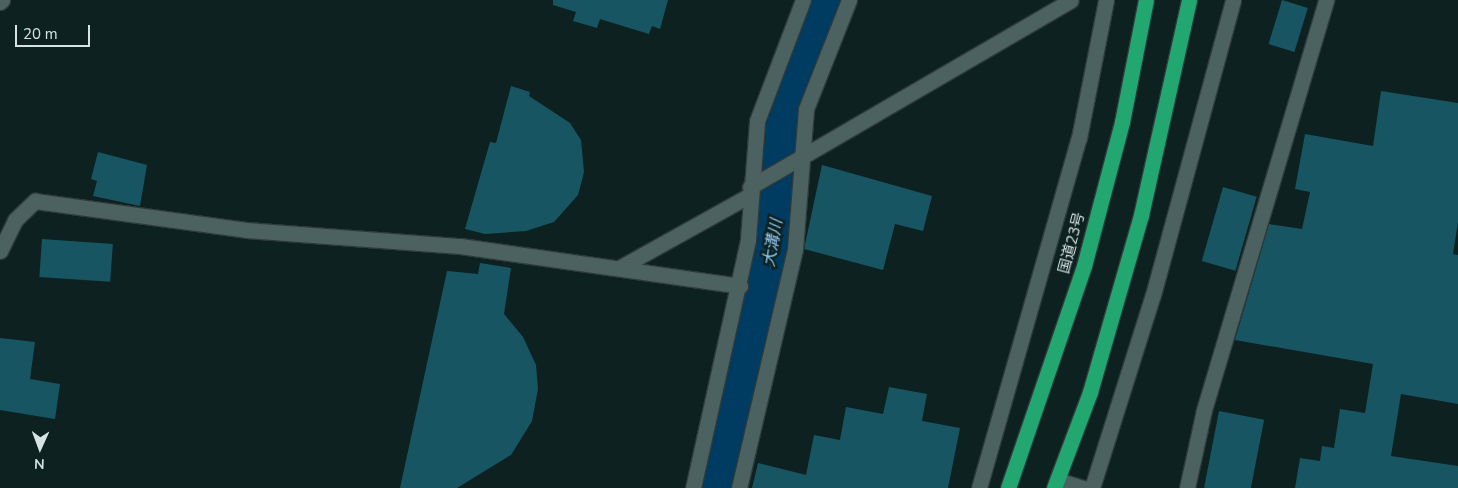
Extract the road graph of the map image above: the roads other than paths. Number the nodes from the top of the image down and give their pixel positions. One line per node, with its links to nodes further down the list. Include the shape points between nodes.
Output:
1 (803, 0): 10 (street, via 758,121)
2 (849, 0): 9 (street, via 806,109)
3 (1071, 0): 9 (street)
4 (1106, 0): 17 (street, via 1079,138 1023,348)
5 (1146, 0): 18 (highway, 国道23号, via 1122,122 1084,266)
6 (1189, 0): 14 (highway, via 1141,215 1090,392)
7 (1233, 0): 20 (street, via 1153,295)
8 (1326, 0): 21 (street, via 1204,410)
9 (801, 159): 10 (street); 16 (street, via 795,249)
10 (752, 189): 12 (street); 13 (street)
11 (0, 251): 12 (street, via 15,220 35,202 246,230 460,246)
12 (619, 268): 13 (street)
13 (740, 286): 15 (street)
14 (1055, 484): 19 (street)
15 (693, 488)
16 (739, 488)
17 (979, 488)
18 (1008, 488)
19 (1083, 488)
20 (1092, 488)
21 (1187, 488)

